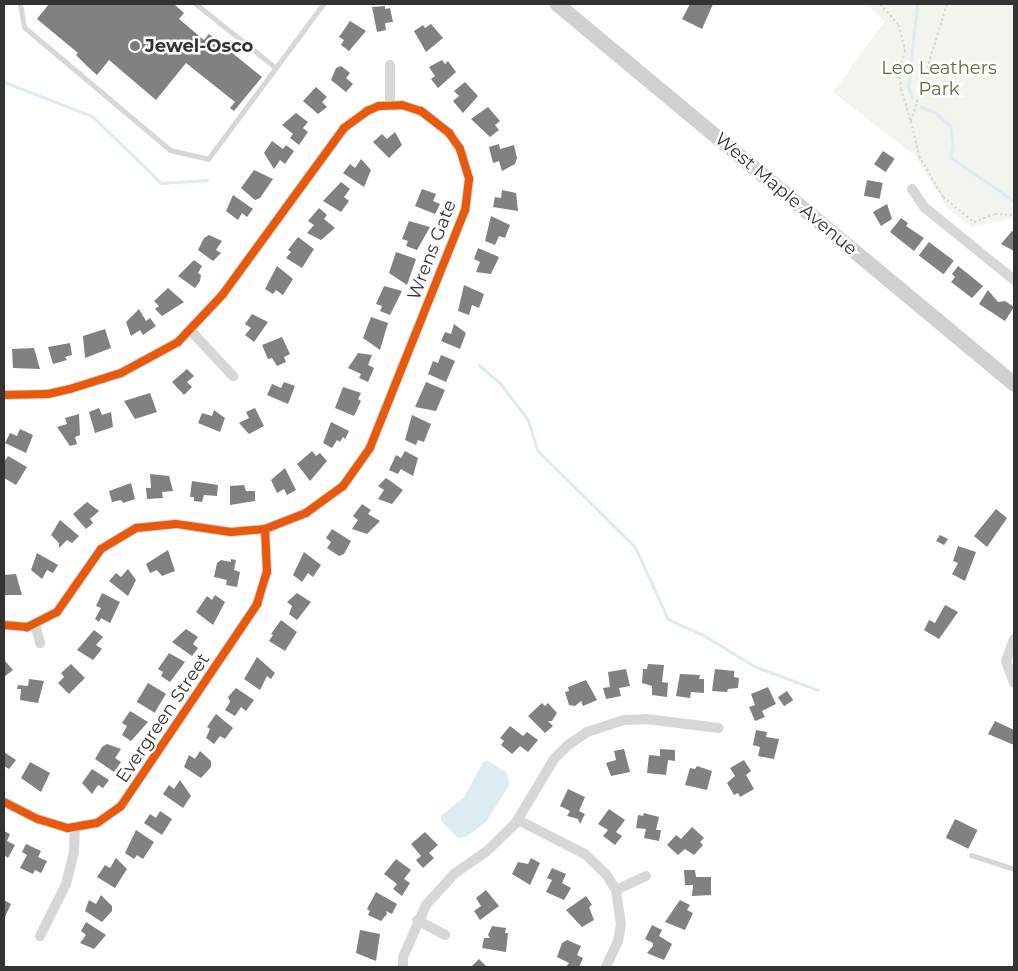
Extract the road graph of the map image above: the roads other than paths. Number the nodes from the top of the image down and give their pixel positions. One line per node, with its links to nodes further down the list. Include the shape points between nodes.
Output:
1 (20, 4): 6 (lane, via 24,27 170,150 208,160)
2 (196, 4): 6 (lane)
3 (323, 4): 6 (lane)
4 (566, 6): 12 (main road, West Maple Avenue)
5 (390, 65): 7 (street)
6 (276, 68)
7 (390, 105): 10 (street, Wrens Gate, via 367,111 344,128 223,294); 14 (street, Wrens Gate, via 421,111 449,133 466,162 469,179 465,210 363,460 343,486 324,502)
8 (912, 189): 9 (street, via 924,207)
9 (1014, 280)
10 (191, 331): 11 (street); 13 (street, Wrens Gate, via 167,350 121,373 48,394)
11 (233, 376)
12 (1014, 384)
13 (4, 395)
14 (265, 529): 15 (street, Wrens Gate, via 231,532 176,524 136,528 101,549 66,602); 23 (street, Evergreen Street, via 267,572 257,604 121,806 97,823)
15 (35, 624): 16 (street, Wrens Gate); 18 (street)
16 (4, 625)
17 (1014, 639): 19 (street, via 1006,661)
18 (40, 643)
19 (1014, 683)
20 (718, 728): 22 (street, via 646,719 623,720 587,732 554,759)
21 (4, 802): 23 (street, Evergreen Street, via 56,825)
22 (518, 820): 27 (street, via 585,854 596,862); 28 (street, via 486,852 438,888)
23 (75, 828): 30 (street, via 74,852 66,884)
24 (971, 855): 25 (lane)
25 (1014, 869)
26 (646, 876): 27 (street)
27 (616, 890): 32 (street, via 621,924 618,941)
28 (417, 920): 29 (street); 31 (street)
29 (445, 935)
30 (40, 936)
31 (403, 967)
32 (606, 967)

